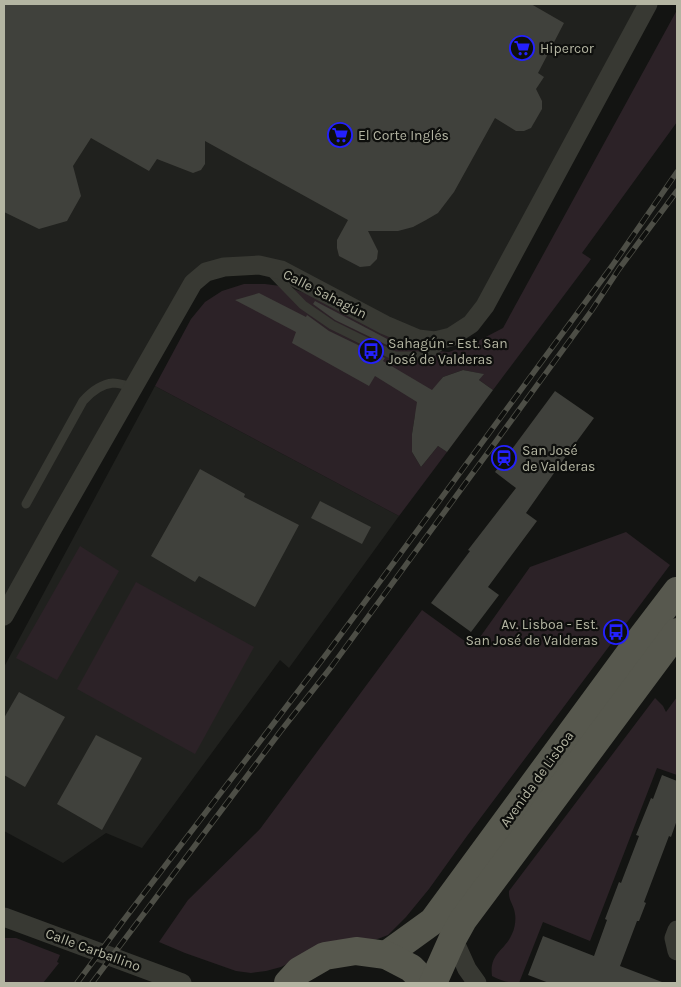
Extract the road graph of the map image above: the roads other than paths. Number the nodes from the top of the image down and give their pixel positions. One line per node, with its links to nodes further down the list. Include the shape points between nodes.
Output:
1 (648, 4): 2 (street, Calle Sahagún, via 485,306 470,324 452,337 418,339 281,270 259,265 224,266 206,272 193,283)
2 (133, 387): 3 (lane, via 114,383 103,386 82,401); 5 (street, Calle Sahagún)
3 (26, 504)
4 (677, 591): 11 (main road, Avenida de Lisboa, via 433,921)
5 (4, 616)
6 (677, 632): 9 (main road, Avenida de Lisboa)
7 (4, 917): 12 (street, Calle Carballino)
8 (677, 930): 10 (street, via 674,938)
9 (453, 938): 15 (main road, Avenida de Lisboa); 16 (street)
10 (677, 951)
11 (386, 955): 13 (main road, via 356,951 326,956 299,972); 14 (main road, via 411,968)
12 (182, 983)
13 (288, 983)
14 (426, 983)
15 (433, 983)
16 (477, 983)

